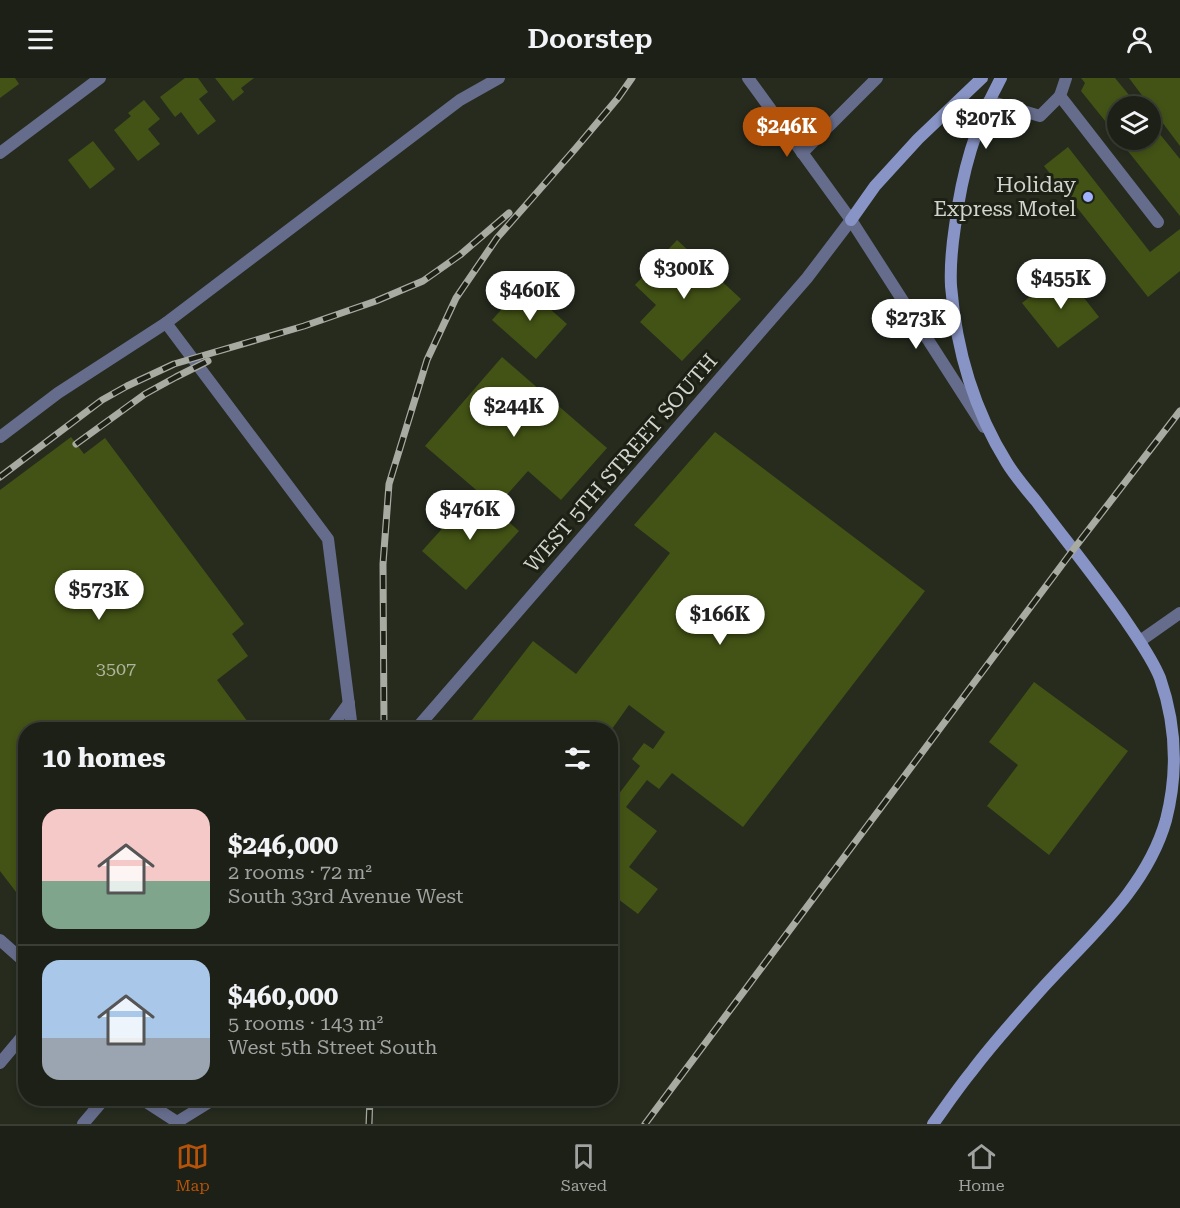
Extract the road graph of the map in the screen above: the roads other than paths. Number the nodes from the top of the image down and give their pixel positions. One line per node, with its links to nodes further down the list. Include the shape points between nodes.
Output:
1 (100, 78): 10 (street)
2 (499, 78): 14 (street, via 460,100)
3 (748, 78): 11 (street)
4 (878, 78): 11 (street)
5 (982, 78): 12 (main road, via 875,186)
6 (1001, 78): 9 (main road)
7 (1066, 78): 8 (street)
8 (1060, 96): 9 (street, via 1040,116); 13 (street)
9 (989, 101): 16 (main road, via 972,143 959,193 951,284 966,369 985,422)
10 (0, 153)
11 (802, 153): 12 (street)
12 (851, 220): 16 (street); 22 (street, WEST 5TH STREET SOUTH, via 807,278)
13 (1158, 222)
14 (166, 323): 15 (street, via 58,393); 19 (street, via 328,539)
15 (0, 437)
16 (1007, 463): 18 (main road)
17 (1180, 613): 18 (street)
18 (1140, 641): 31 (main road, via 1159,675 1174,742 1173,785 1165,822 1151,858 1129,894 973,1069)
19 (349, 703): 20 (street); 21 (street)
20 (335, 722)
21 (351, 722)
22 (422, 722)
23 (0, 940): 24 (street)
24 (18, 956)
25 (18, 1042): 26 (street)
26 (0, 1063)
27 (98, 1106): 30 (street)
28 (152, 1106): 29 (street, via 177,1122)
29 (203, 1106)
30 (82, 1124)
31 (933, 1124)

